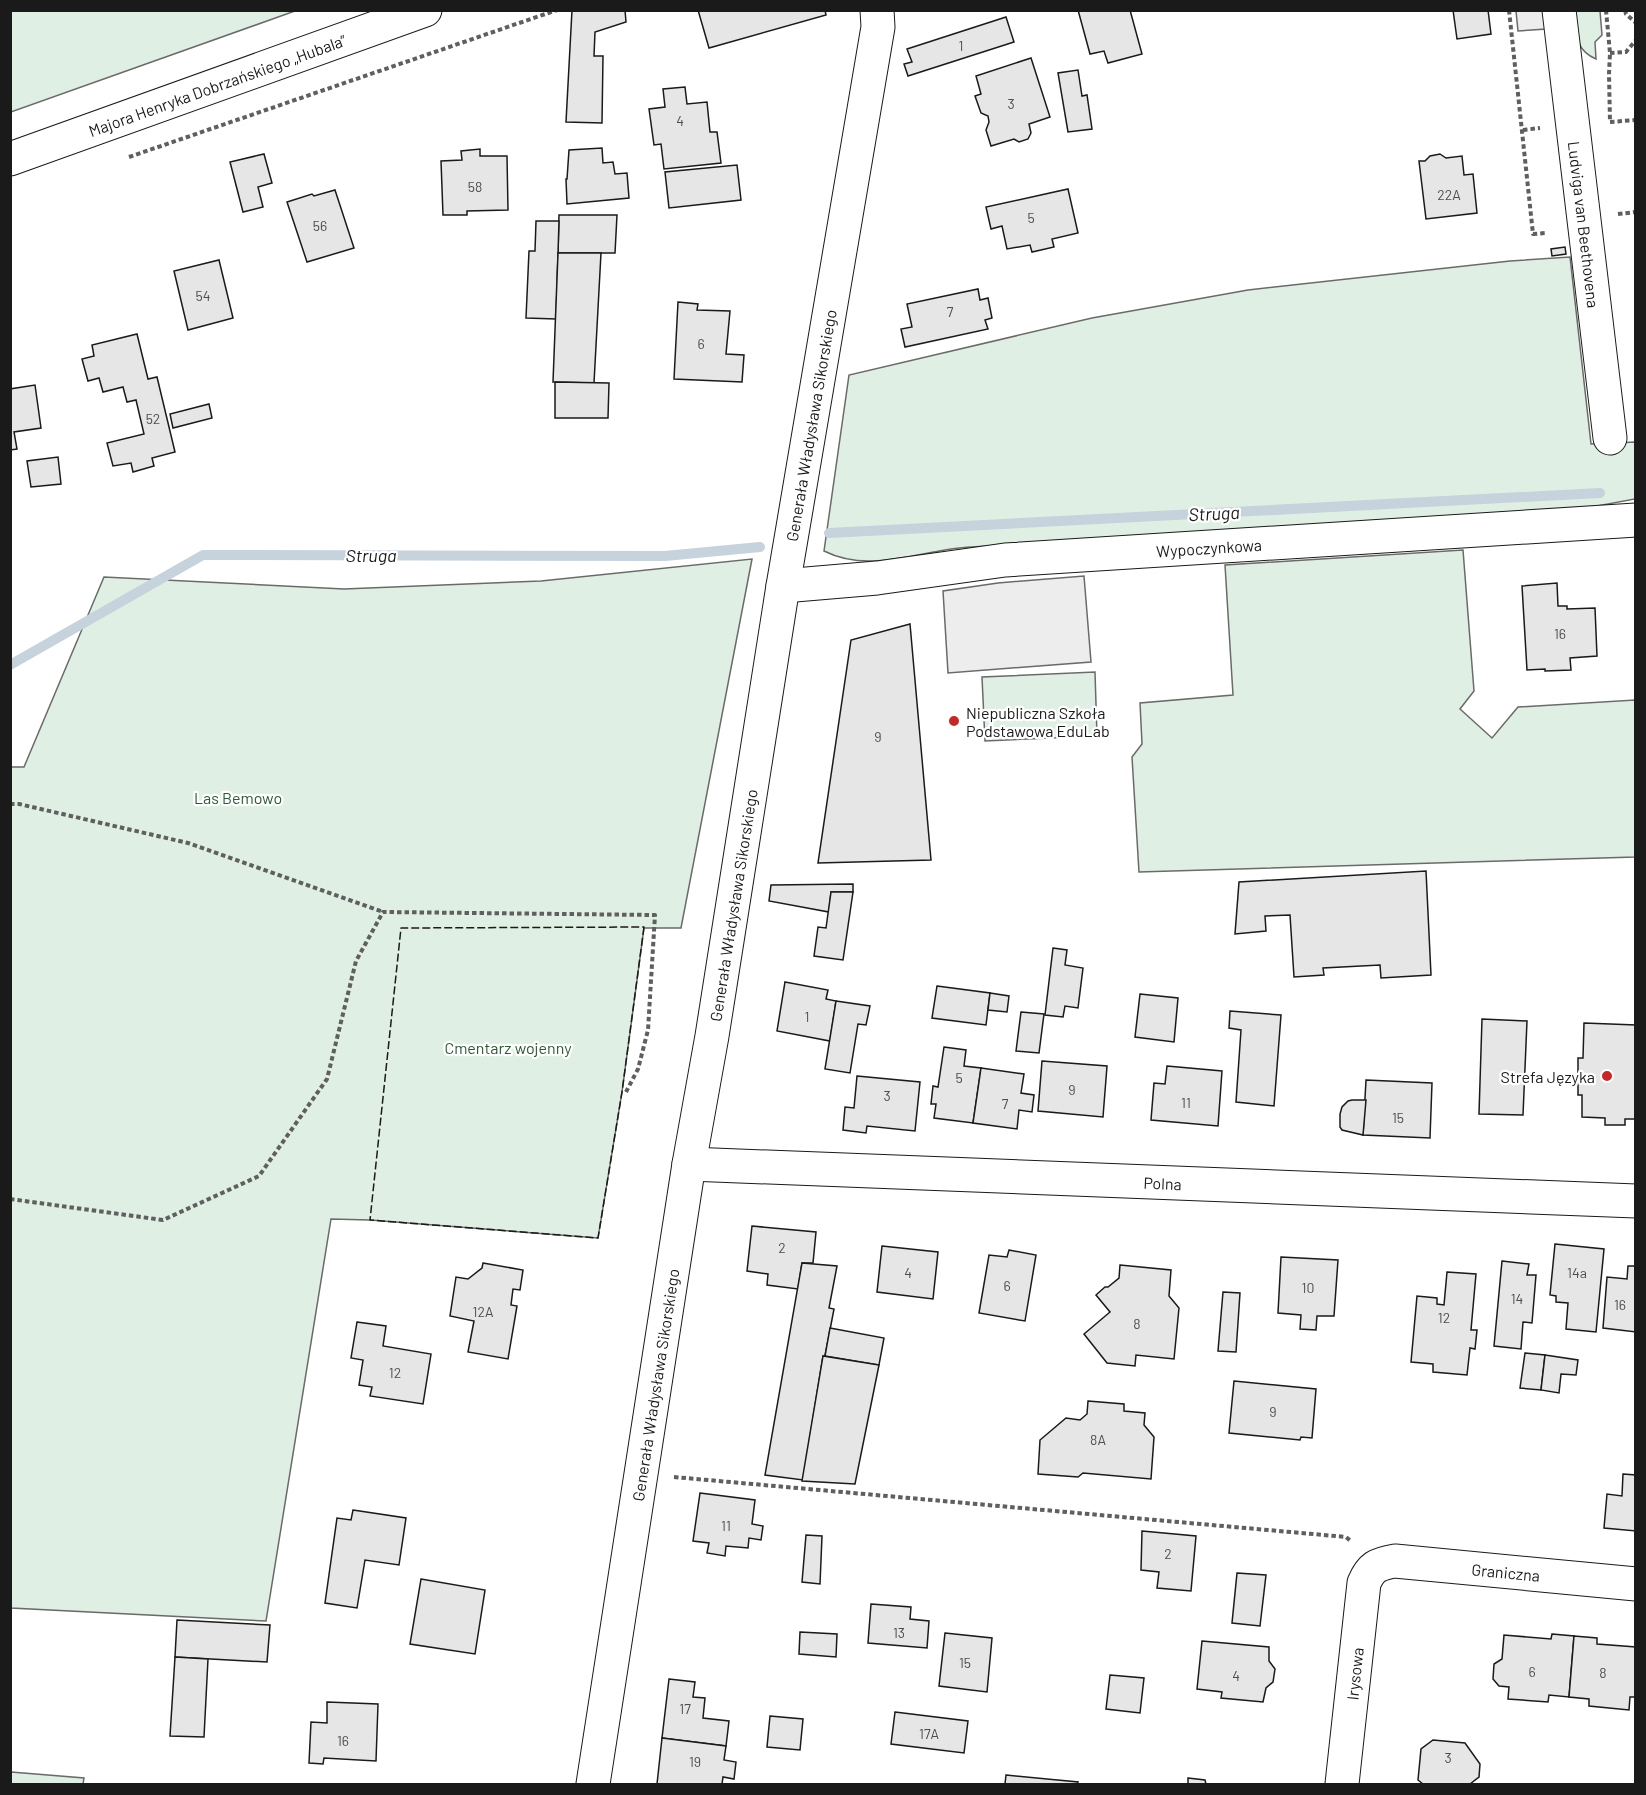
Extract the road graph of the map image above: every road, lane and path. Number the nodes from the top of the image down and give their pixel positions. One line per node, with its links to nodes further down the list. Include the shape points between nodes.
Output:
1 (425, 10): 12 (street, Majora Henryka Dobrzańskiego „Hubala”)
2 (557, 10): 13 (path)
3 (1509, 10): 16 (path, via 1533,234)
4 (1559, 10): 17 (street, Ludviga van Beethovena)
5 (1606, 10): 10 (path)
6 (1625, 10): 8 (path)
7 (881, 16): 19 (street, Generała Władysława Sikorskiego)
8 (1635, 23)
9 (1635, 40): 10 (path, via 1626,52)
10 (1610, 53): 11 (path, via 1610,122)
11 (1635, 120)
12 (10, 159)
13 (121, 159)
14 (1635, 212): 15 (path)
15 (1614, 214)
16 (1546, 233)
17 (1610, 438)
18 (1635, 520): 19 (street, Wypoczynkowa, via 1005,560)
19 (783, 586): 23 (street, Generała Władysława Sikorskiego)
20 (10, 804): 21 (path, via 188,843)
21 (383, 912): 22 (path, via 655,915 648,1030 638,1069); 24 (path, via 356,961 327,1079 259,1176 163,1220)
22 (626, 1092)
23 (689, 1164): 25 (street, Polna); 26 (street, Generała Władysława Sikorskiego)
24 (10, 1199)
25 (1635, 1201)
26 (640, 1474): 27 (path, via 1346,1537); 29 (street, Generała Władysława Sikorskiego)
27 (1376, 1566): 28 (street, Graniczna, via 1395,1561); 30 (street, Irysowa, via 1364,1583)
28 (1635, 1584)
29 (593, 1785)
30 (1342, 1785)

